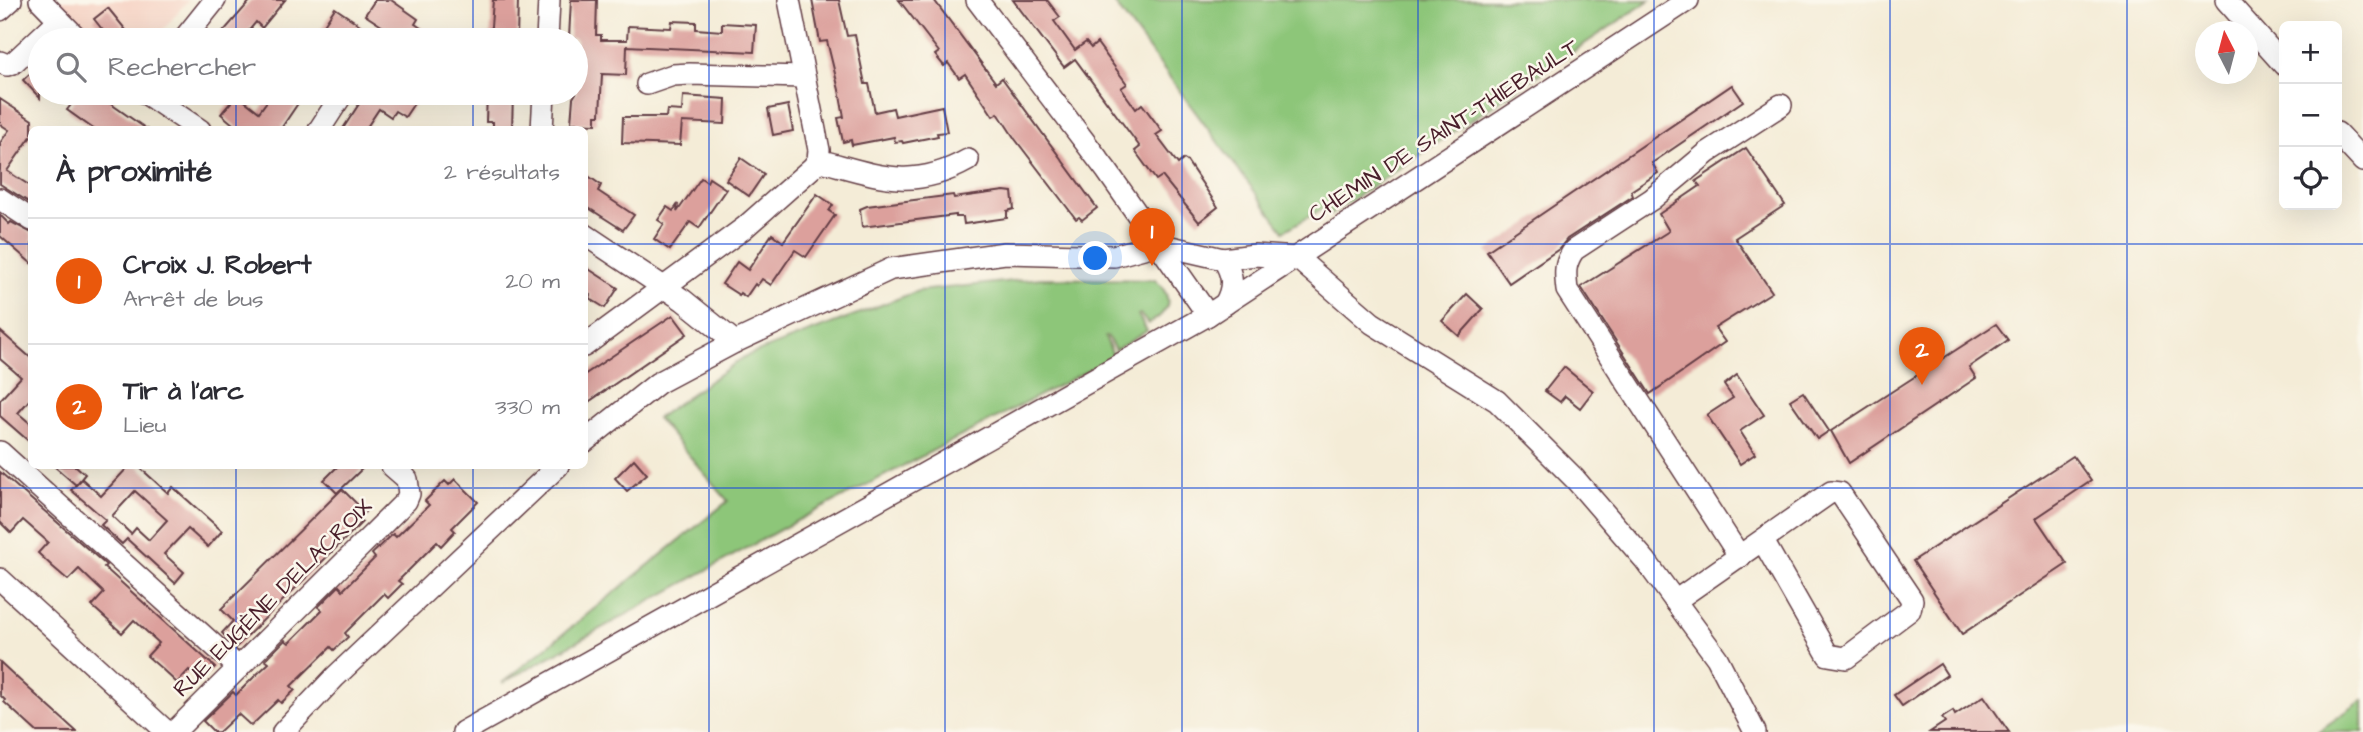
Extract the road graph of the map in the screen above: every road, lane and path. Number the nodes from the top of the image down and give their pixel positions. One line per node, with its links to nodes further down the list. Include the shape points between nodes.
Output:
1 (11, 0): 9 (street)
2 (40, 0): 10 (street)
3 (215, 0): 13 (street)
4 (549, 0): 14 (street)
5 (789, 0): 18 (street)
6 (978, 0): 34 (street)
7 (1688, 0): 35 (street, CHEMIN DE SAINT-THIEBAULT)
8 (2226, 0): 16 (street)
9 (0, 10)
10 (59, 20): 11 (street); 12 (street)
11 (50, 28)
12 (67, 28)
13 (193, 28)
14 (548, 28)
15 (28, 48): 17 (street, via 12,63)
16 (2279, 59)
17 (0, 62)
18 (804, 77): 19 (street, via 691,74); 28 (street)
19 (648, 84)
20 (163, 105): 24 (street)
21 (335, 105): 25 (street)
22 (543, 105): 26 (street)
23 (1781, 105): 46 (street, via 1707,153 1653,199 1574,250 1564,270 1567,290)
24 (194, 126)
25 (321, 126)
26 (542, 126)
27 (2342, 138): 30 (street)
28 (818, 160): 29 (street, via 899,180 937,174); 37 (street, via 744,228)
29 (968, 160)
30 (2363, 161)
31 (0, 199): 32 (street)
32 (28, 217)
33 (588, 237): 37 (street)
34 (1158, 244): 36 (street); 38 (street); 39 (street, via 1114,256 1005,253 891,269)
35 (1297, 258): 36 (street, via 1255,255); 38 (street, CHEMIN DE SAINT-THIEBAULT); 48 (street, via 1372,323 1497,401 1575,479)
36 (1223, 259): 38 (street, via 1233,290)
37 (664, 288): 39 (street); 40 (street)
38 (1216, 310): 53 (street, CHEMIN DE SAINT-THIEBAULT)
39 (735, 342): 41 (street, via 658,383)
40 (588, 343)
41 (588, 439)
42 (0, 452): 49 (street)
43 (395, 469): 49 (street, RUE EUGÈNE DELACROIX, via 407,479 407,501)
44 (555, 469): 52 (street)
45 (1763, 541): 45 (street, via 1828,656 1846,658 1910,610 1912,600 1840,492 1831,492); 46 (street)
46 (1741, 557): 48 (street)
47 (0, 579): 50 (street)
48 (1675, 601): 54 (street, via 1717,658)
49 (239, 668): 51 (street, RUE EUGÈNE DELACROIX)
50 (167, 732)
51 (174, 732)
52 (282, 732)
53 (463, 732)
54 (1755, 732)

